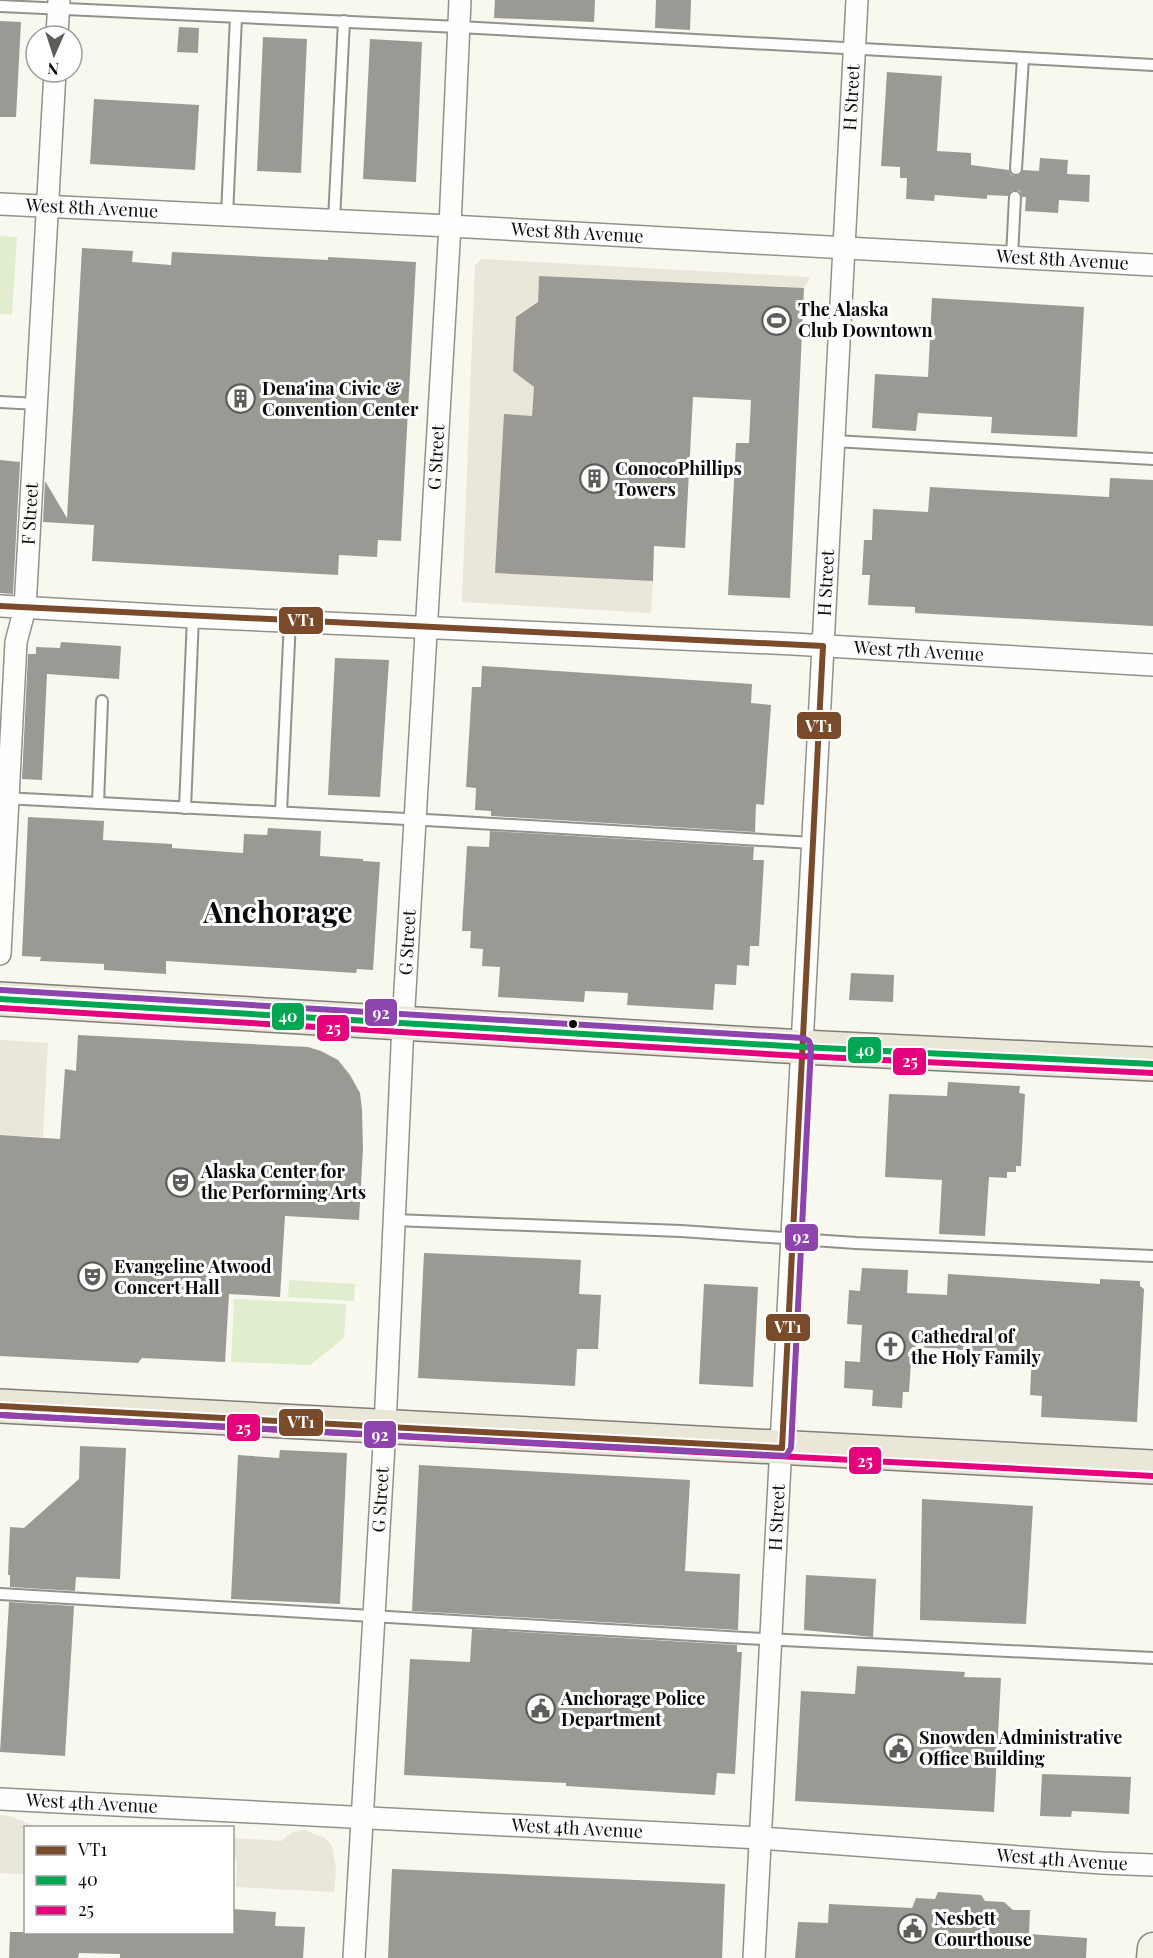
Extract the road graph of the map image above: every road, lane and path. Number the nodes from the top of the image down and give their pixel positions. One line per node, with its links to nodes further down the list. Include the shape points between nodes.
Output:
1 (460, 0): 9 (street, G Street)
2 (857, 0): 10 (street, H Street)
3 (59, 4): 4 (lane); 5 (lane); 8 (street)
4 (0, 6)
5 (127, 6): 6 (lane)
6 (236, 16): 7 (lane); 18 (lane)
7 (344, 21): 9 (lane); 19 (lane)
8 (58, 24)
9 (459, 27): 10 (lane); 20 (street, G Street)
10 (855, 49): 11 (lane); 21 (street, H Street)
11 (1023, 58): 12 (lane); 14 (lane)
12 (1153, 65)
13 (54, 84): 17 (street, F Street)
14 (1017, 169)
15 (1015, 197): 22 (lane)
16 (0, 204): 17 (street, West 8th Avenue)
17 (48, 207): 18 (street, West 8th Avenue); 25 (street, F Street)
18 (227, 215): 19 (street, West 8th Avenue)
19 (334, 220): 20 (street, West 8th Avenue)
20 (450, 226): 21 (street, West 8th Avenue); 32 (street, G Street)
21 (845, 247): 22 (street, West 8th Avenue); 26 (street, H Street)
22 (1012, 256): 23 (street, West 8th Avenue)
23 (1153, 265)
24 (0, 402): 25 (lane)
25 (38, 404): 29 (street, F Street)
26 (834, 441): 27 (lane); 33 (street, H Street)
27 (1153, 459)
28 (0, 606): 29 (street, West 7th Avenue)
29 (25, 608): 30 (street, West 7th Avenue); 36 (street, F Street, via 16,642)
30 (193, 617): 31 (street, West 7th Avenue); 38 (lane)
31 (290, 620): 32 (street, West 7th Avenue); 39 (lane)
32 (426, 627): 33 (street, West 7th Avenue); 40 (street, G Street)
33 (823, 646): 34 (street, West 7th Avenue); 41 (street, H Street)
34 (1153, 665)
35 (102, 701): 37 (lane)
36 (4, 798): 37 (lane); 42 (street, F Street)
37 (98, 803): 38 (lane)
38 (185, 807): 39 (lane)
39 (281, 812): 40 (lane)
40 (415, 819): 41 (lane); 44 (street, G Street)
41 (812, 843): 45 (street, H Street)
42 (0, 954)
43 (0, 999): 44 (main road)
44 (403, 1024): 45 (main road); 47 (street, G Street)
45 (802, 1047): 46 (main road); 48 (street, H Street)
46 (1153, 1064)
47 (394, 1220): 48 (lane); 51 (street, G Street)
48 (793, 1239): 49 (lane); 52 (street, H Street)
49 (1153, 1256)
50 (0, 1406): 51 (main road)
51 (385, 1427): 52 (main road); 55 (street, G Street)
52 (782, 1448): 53 (main road); 56 (street, H Street)
53 (1153, 1467)
54 (0, 1594): 55 (lane)
55 (374, 1616): 56 (lane); 59 (street, G Street)
56 (771, 1639): 57 (lane); 60 (street, H Street)
57 (1153, 1658)
58 (0, 1799): 59 (street, West 4th Avenue)
59 (362, 1818): 60 (street, West 4th Avenue); 63 (street, G Street)
60 (760, 1838): 61 (street, West 4th Avenue); 64 (street, H Street)
61 (1153, 1864)
62 (1153, 1948): 65 (street)
63 (354, 1958)
64 (753, 1958)
65 (1152, 1958)

